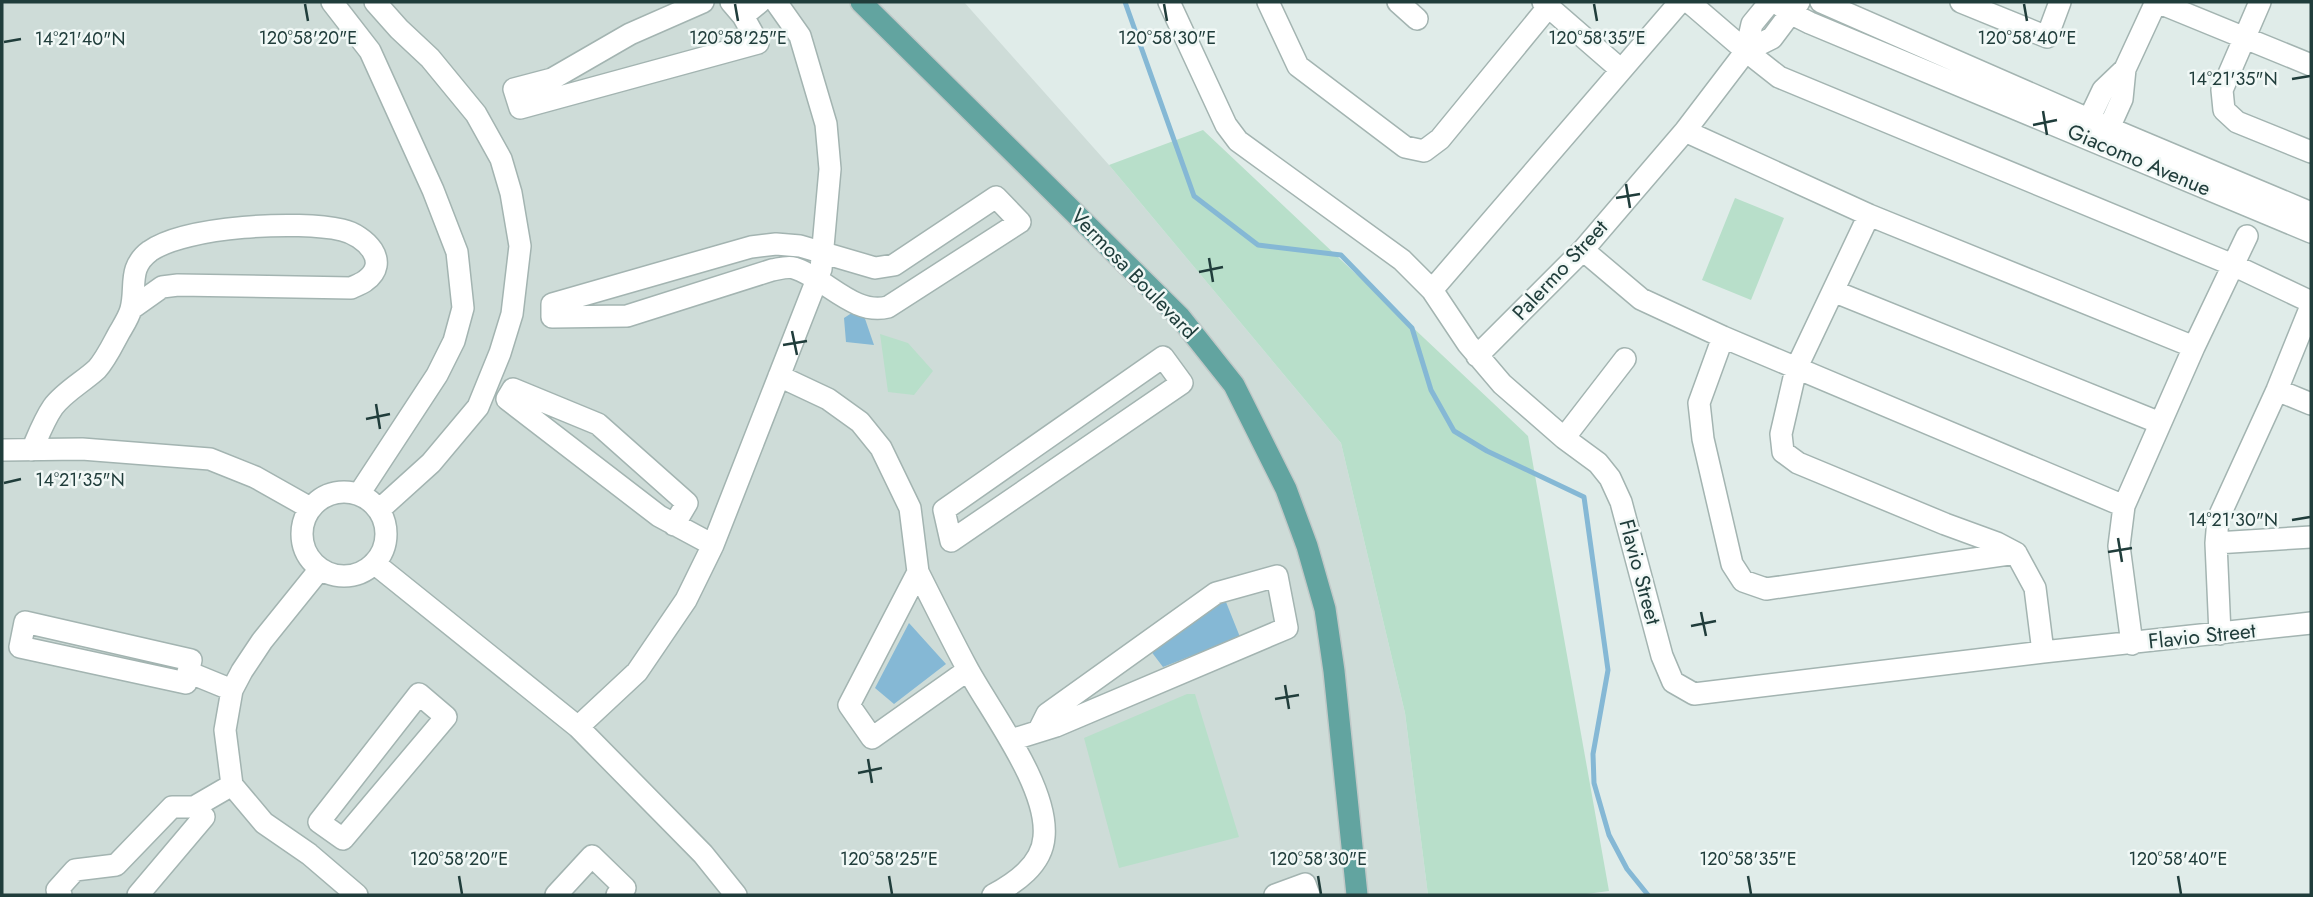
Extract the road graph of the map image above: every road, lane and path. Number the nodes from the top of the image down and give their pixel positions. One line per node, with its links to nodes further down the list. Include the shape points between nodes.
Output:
1 (332, 2): 24 (street)
2 (376, 2): 22 (street)
3 (703, 2): 20 (street, via 631,34 552,79 514,89 520,108 758,43)
4 (760, 2): 20 (street)
5 (776, 2): 40 (street, via 800,36 826,124 830,169)
6 (861, 2): 99 (main road, Vermosa Boulevard, via 1180,317 1234,385 1286,489 1325,609)
7 (1169, 2): 44 (street, Flavio Street, via 1226,125 1238,141 1402,260)
8 (1268, 2): 18 (street, via 1298,66 1405,148 1424,151 1440,139)
9 (1398, 2): 21 (street)
10 (1680, 2): 27 (street)
11 (1689, 2): 25 (street)
12 (1770, 2): 25 (street, via 1752,24)
13 (1821, 2): 29 (street, Giacomo Avenue)
14 (1961, 2): 15 (street, via 2046,37)
15 (2060, 2)
16 (2156, 2): 23 (street); 28 (street)
17 (2260, 2): 23 (street)
18 (1546, 4): 27 (street)
19 (1788, 5): 25 (street, via 1772,38); 29 (street, Giacomo Avenue, via 1810,23)
20 (737, 9)
21 (1417, 19)
22 (399, 29): 24 (street); 63 (street, via 430,58 476,114 501,159 520,246 512,314 478,407 431,463)
23 (2245, 37): 26 (street); 32 (street, via 2222,90 2224,110 2237,122)
24 (370, 51): 60 (street, via 457,253 463,308 454,341 437,375)
25 (1746, 51): 30 (street, Palermo Street); 41 (street, via 1779,77)
26 (2311, 65)
27 (1620, 69): 44 (street)
28 (2124, 69): 29 (street, via 2103,90); 31 (street, via 2122,99)
29 (2085, 127): 31 (street, Giacomo Avenue)
30 (1685, 131): 35 (street); 39 (street, Palermo Street)
31 (2106, 136): 33 (street, Giacomo Avenue)
32 (2311, 152)
33 (2257, 200): 34 (street, Giacomo Avenue); 36 (street, Giacomo Avenue)
34 (2311, 213)
35 (1869, 215): 45 (street); 49 (street)
36 (2311, 232)
37 (2247, 236): 41 (street)
38 (800, 246): 40 (street); 42 (street); 42 (street, via 776,244 738,250 552,304 552,317 627,316)
39 (1583, 250): 48 (street, via 1641,299); 50 (street, Palermo Street)
40 (824, 253): 43 (street); 43 (street, via 885,268 996,197 1020,222 879,310 864,308)
41 (2233, 265): 46 (street); 49 (street)
42 (791, 267): 43 (street)
43 (817, 279): 53 (street)
44 (1432, 290): 50 (street, Flavio Street)
45 (1833, 291): 52 (street); 56 (street)
46 (2311, 304): 54 (street)
47 (131, 309): 47 (street, via 162,287 178,285 351,288 375,271 375,254 363,238 321,226 212,230 174,239 148,253 133,273); 59 (street, via 99,366 54,406)
48 (1723, 337): 52 (street); 72 (street, via 1699,403 1732,564 1743,581 1766,589)
49 (2194, 347): 56 (street)
50 (1477, 356): 57 (street, Flavio Street)
51 (1625, 359): 57 (street)
52 (1796, 369): 61 (street); 65 (street, via 1780,434 1783,452 1798,463)
53 (779, 376): 67 (street, via 828,399 860,422 895,474 910,508); 70 (street)
54 (2277, 390): 55 (street); 69 (street, via 2218,519)
55 (2311, 404)
56 (2160, 423): 61 (street)
57 (1564, 438): 79 (street, Flavio Street, via 1610,478 1621,502 1661,656 1673,682 1694,694)
58 (2, 450): 59 (street)
59 (32, 450): 62 (street, via 82,449 211,459)
60 (359, 494): 62 (street, via 332,493); 63 (street)
61 (2124, 506): 78 (street, via 2119,546)
62 (310, 508): 74 (street, via 301,533 303,546)
63 (379, 510): 73 (street, via 386,537)
64 (946, 524): 64 (street, via 951,541 1182,383 1163,357 944,510); 67 (street)
65 (1945, 524): 71 (street); 72 (street)
66 (674, 525): 66 (street, via 687,503 598,424 513,389 507,399); 70 (street)
67 (914, 535): 75 (street)
68 (2311, 537): 69 (street)
69 (2216, 543): 77 (street)
70 (713, 545): 83 (street, via 685,600 637,673)
71 (2016, 553): 72 (street); 79 (street, via 2035,588)
72 (1941, 562)
73 (374, 563): 74 (street, via 348,575); 83 (street)
74 (320, 569): 82 (street, via 262,641)
75 (918, 572): 80 (street); 80 (street, via 849,705 872,738)
76 (2311, 623): 77 (street, Flavio Street)
77 (2220, 634): 78 (street, Flavio Street)
78 (2132, 644): 79 (street, Flavio Street)
79 (2043, 652)
80 (968, 670): 85 (street)
81 (188, 671): 81 (street, via 191,660 25,622 20,647 186,683); 82 (street)
82 (232, 690): 86 (street, via 225,730)
83 (578, 727): 95 (street, via 703,854)
84 (1039, 730): 84 (street, via 1287,628 1278,576 1216,593 1046,714); 85 (street)
85 (1012, 740): 96 (street, via 1041,804 1045,838 1035,863)
86 (232, 785): 87 (street); 89 (street, via 264,823)
87 (194, 807): 90 (street, via 172,807 116,865 75,870 57,890); 91 (street, via 204,817)
88 (330, 830): 88 (street, via 318,822 419,694 446,717 343,839); 89 (street)
89 (309, 854): 92 (street)
90 (61, 895)
91 (138, 895)
92 (357, 895)
93 (556, 895): 94 (street, via 592,856 625,888)
94 (617, 895)
95 (736, 895)
96 (993, 895)
97 (1275, 895): 98 (street, via 1305,884)
98 (1309, 895)
99 (1357, 895)

